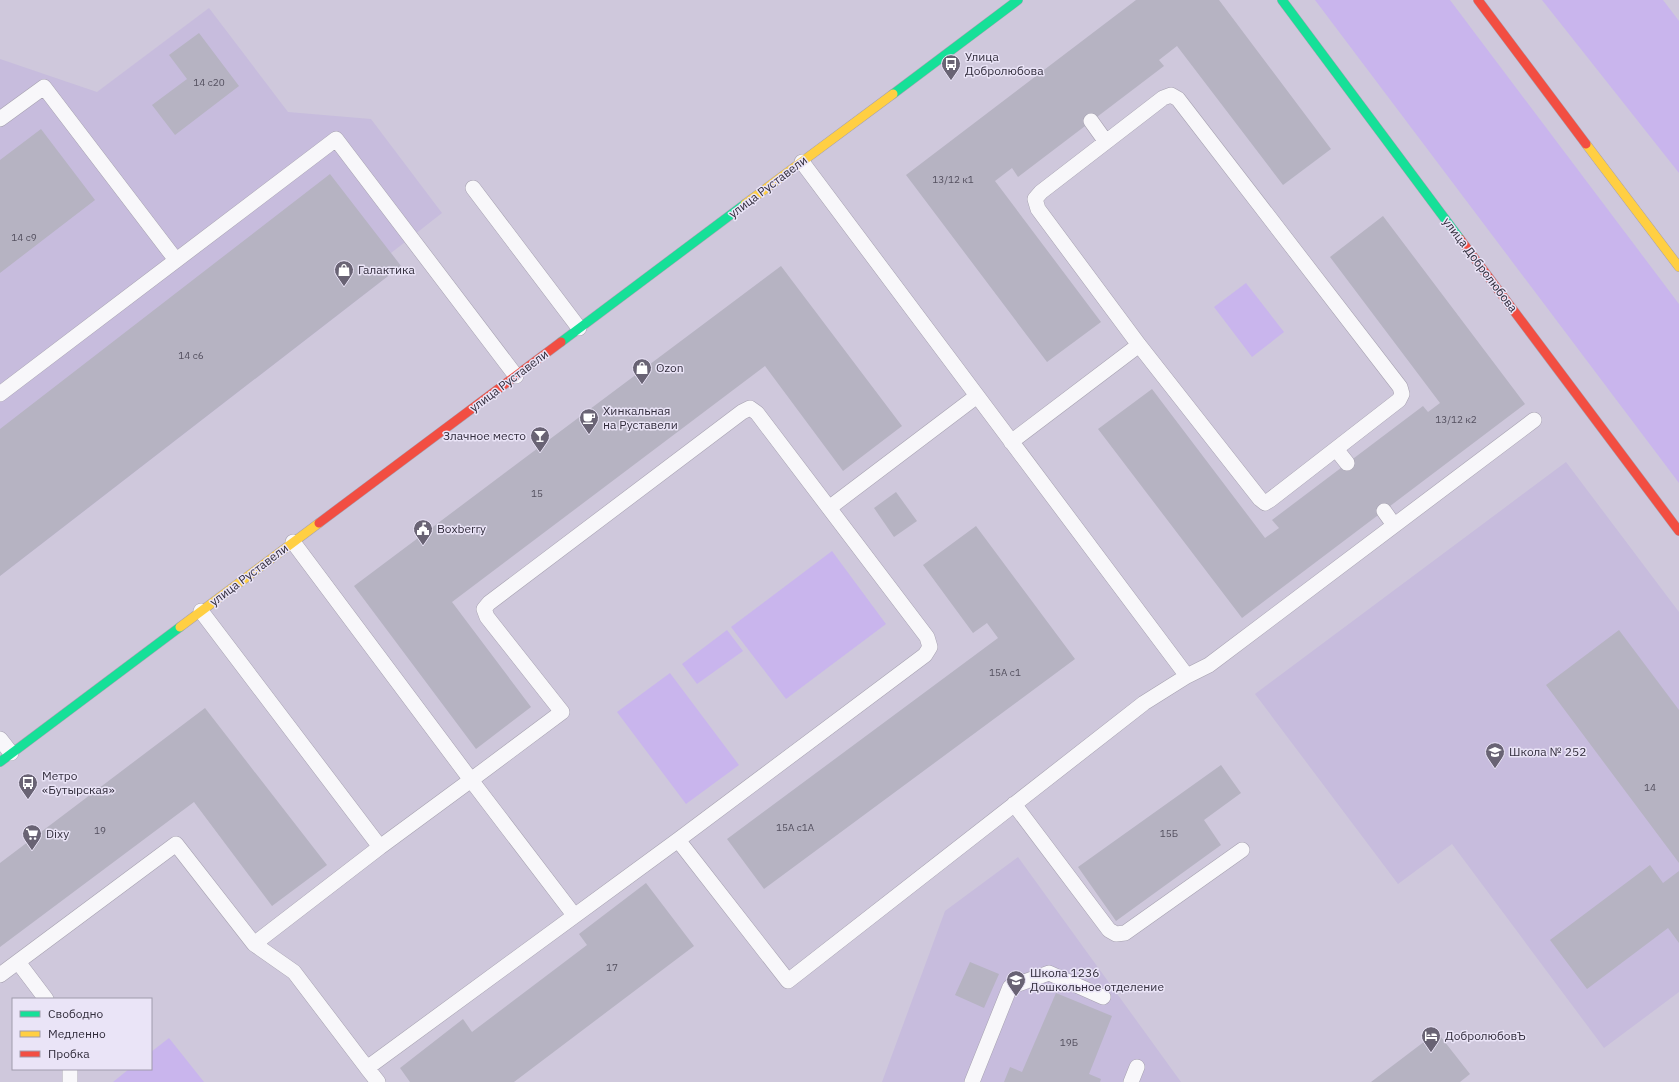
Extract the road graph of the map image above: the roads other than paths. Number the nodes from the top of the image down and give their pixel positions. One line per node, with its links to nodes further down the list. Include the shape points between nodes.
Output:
1 (1018, 0): 7 (main road, улица Руставели)
2 (1282, 0): 23 (main road, улица Добролюбова)
3 (1478, 0): 10 (main road)
4 (0, 119): 9 (lane, via 44,87)
5 (1091, 122): 6 (lane)
6 (1106, 142): 12 (lane, via 1035,199 1038,210); 18 (lane, via 1163,98 1171,95 1178,99 1400,387 1402,394 1399,400)
7 (802, 162): 11 (main road, улица Руставели); 15 (lane)
8 (473, 188): 11 (lane)
9 (176, 260): 13 (lane, via 336,139); 14 (lane)
10 (1679, 267)
11 (579, 328): 13 (main road, улица Руставели)
12 (1139, 345): 17 (lane); 18 (lane, via 1260,499 1265,502)
13 (516, 376): 24 (main road, улица Руставели)
14 (0, 394)
15 (977, 396): 17 (lane); 20 (lane)
16 (1534, 420): 22 (lane)
17 (1012, 442): 26 (lane)
18 (1336, 449): 19 (lane)
19 (1348, 463)
20 (829, 508): 29 (lane, via 757,413 750,408 489,603 484,609 487,616 562,712); 31 (lane, via 927,637 930,647 925,655)
21 (1384, 512): 22 (lane)
22 (1394, 525): 26 (lane, via 1209,665)
23 (1679, 531)
24 (293, 542): 25 (main road, улица Руставели); 29 (lane)
25 (201, 611): 28 (main road, улица Руставели); 32 (lane)
26 (1187, 676): 30 (lane, via 1144,703)
27 (0, 739): 28 (lane)
28 (6, 758)
29 (471, 780): 32 (lane); 34 (lane)
30 (1014, 804): 31 (lane, via 788,981); 33 (lane, via 1108,930 1116,934 1125,933)
31 (678, 840): 34 (lane)
32 (380, 847): 35 (lane)
33 (1242, 850)
34 (574, 915): 41 (lane)
35 (254, 944): 36 (lane, via 176,844); 41 (lane, via 294,972)
36 (18, 962): 37 (lane); 39 (lane)
37 (0, 975)
38 (1103, 997): 45 (lane, via 1049,973 1010,987)
39 (45, 998)
40 (1137, 1067): 46 (lane)
41 (367, 1068): 44 (lane)
42 (70, 1070): 43 (lane)
43 (70, 1082)
44 (378, 1082)
45 (972, 1082)
46 (1131, 1082)

